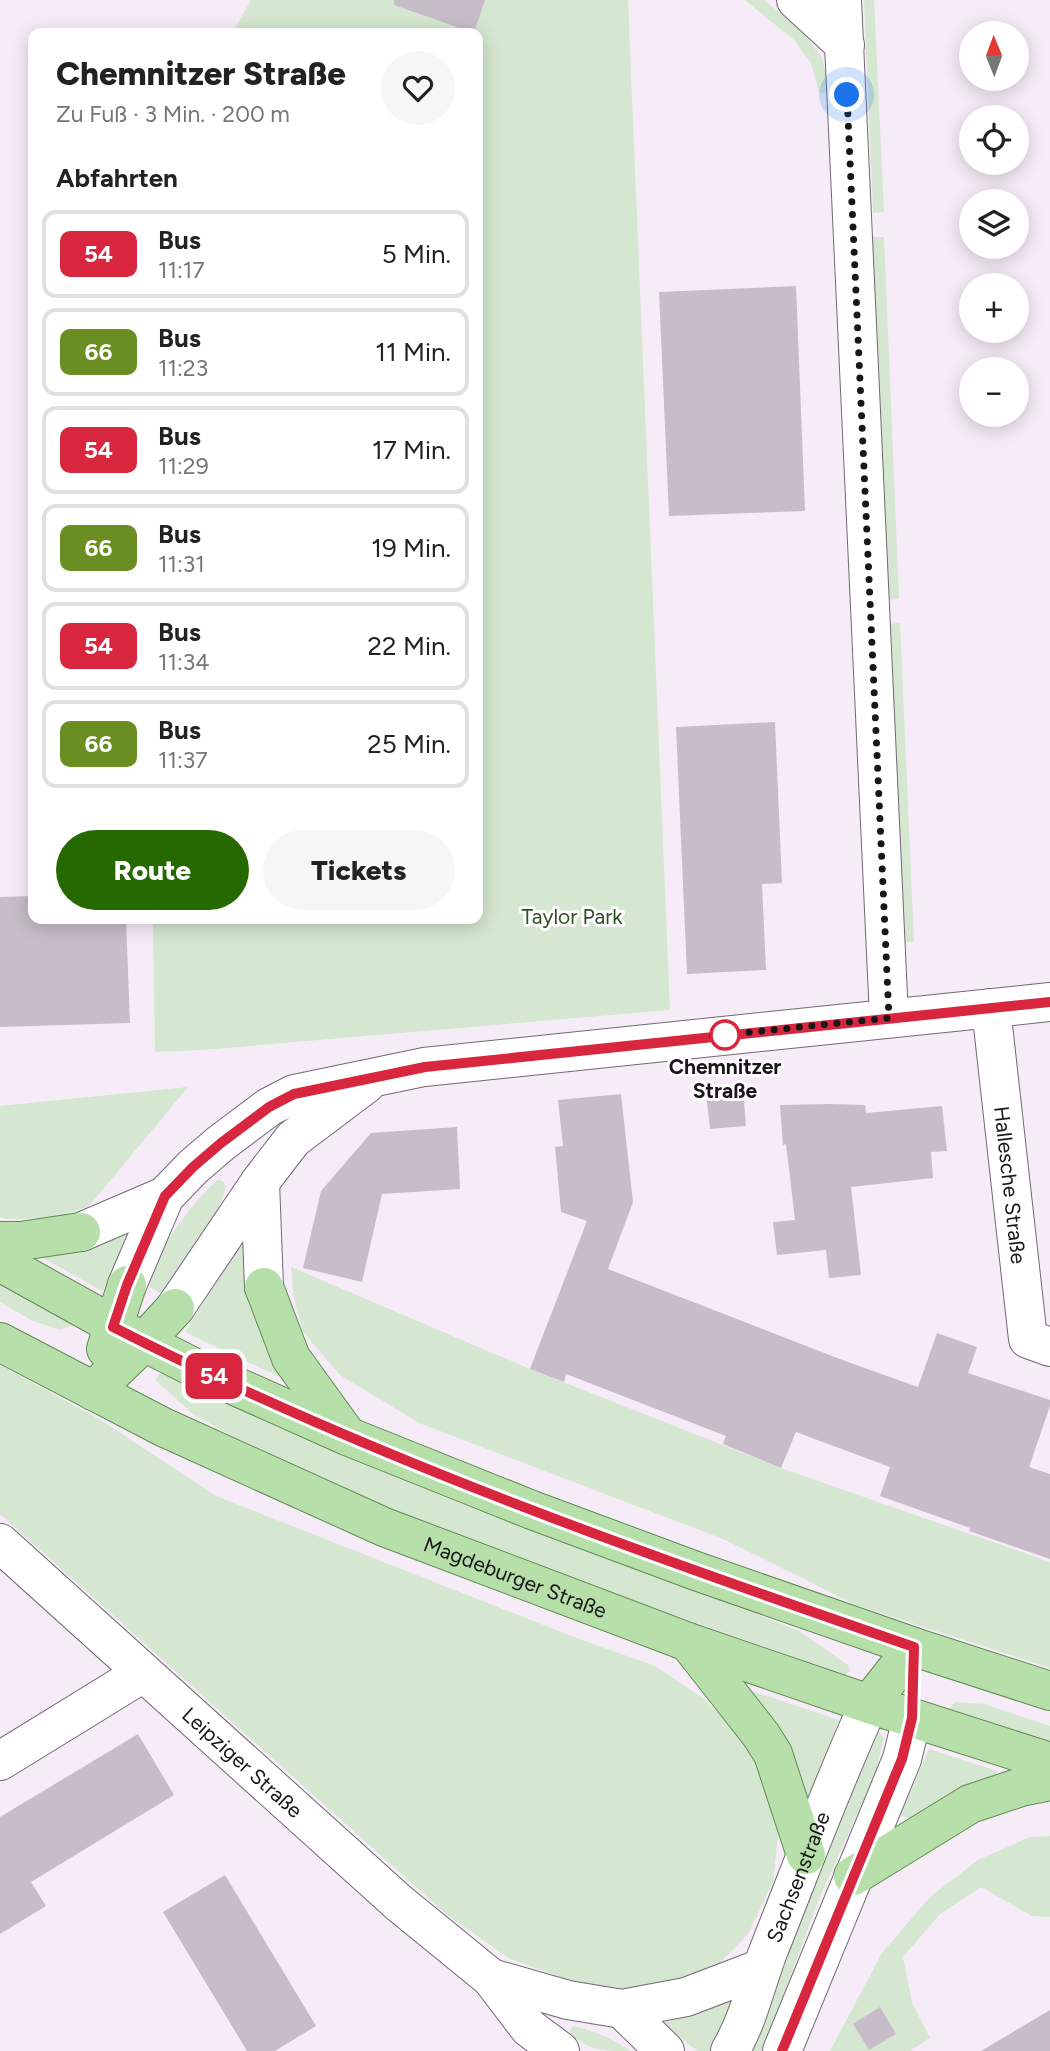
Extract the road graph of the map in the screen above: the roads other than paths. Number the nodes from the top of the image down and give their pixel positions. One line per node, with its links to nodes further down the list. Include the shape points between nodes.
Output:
1 (796, 0): 3 (street)
2 (842, 0): 3 (street)
3 (845, 45): 6 (street)
4 (1050, 1002): 5 (street)
5 (991, 1008): 6 (street); 18 (street, Hallesche Straße, via 1028,1339)
6 (889, 1018): 7 (street, via 425,1067)
7 (373, 1078): 8 (street, via 293,1139); 9 (street, via 294,1094 269,1107 221,1143)
8 (260, 1182): 14 (street); 15 (street)
9 (165, 1196): 10 (street); 13 (street)
10 (81, 1231): 11 (main road)
11 (0, 1241)
12 (0, 1262): 16 (main road)
13 (127, 1285): 16 (main road)
14 (264, 1287): 20 (main road, via 290,1358)
15 (175, 1308): 16 (main road)
16 (129, 1334): 19 (main road); 20 (main road)
17 (0, 1342): 19 (main road, Magdeburger Straße)
18 (1050, 1347)
19 (93, 1391): 22 (main road, Magdeburger Straße, via 384,1527)
20 (347, 1436): 23 (main road, via 532,1510)
21 (0, 1543): 24 (street, Leipziger Straße)
22 (688, 1642): 26 (main road, Magdeburger Straße); 31 (main road, via 773,1754)
23 (914, 1647): 25 (main road); 26 (main road); 27 (main road)
24 (143, 1673): 28 (street); 34 (street, Leipziger Straße, via 399,1903)
25 (1050, 1691)
26 (869, 1704): 27 (main road, Magdeburger Straße); 31 (street, Sachsenstraße)
27 (912, 1718): 29 (main road, Magdeburger Straße); 32 (street, via 902,1759)
28 (0, 1761)
29 (1050, 1762)
30 (1050, 1781): 32 (main road, via 970,1804)
31 (806, 1855): 33 (street, Sachsenstraße)
32 (853, 1876): 39 (street)
33 (762, 1968): 35 (street, Leipziger Straße, via 686,1997); 38 (street, Sachsenstraße)
34 (491, 1978): 35 (street, Leipziger Straße, via 568,2000); 36 (street, Leipziger Straße, via 529,2028)
35 (622, 2009): 37 (street)
36 (560, 2051)
37 (665, 2051)
38 (730, 2051)
39 (782, 2051)

